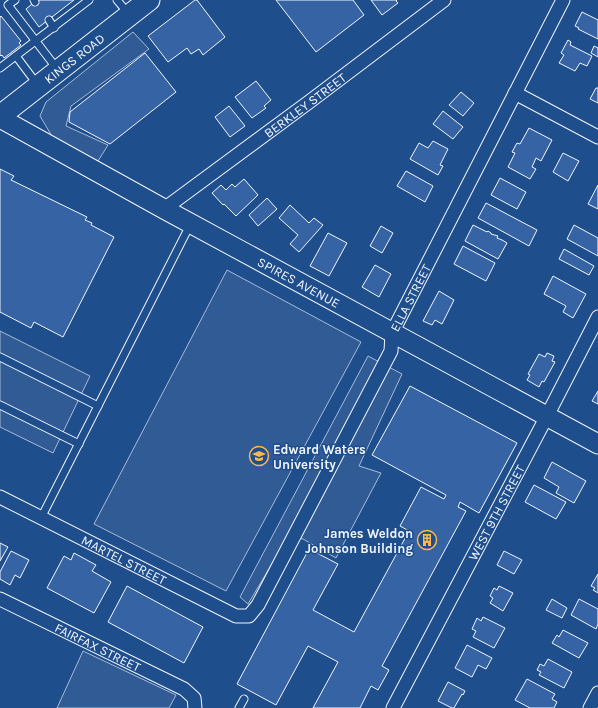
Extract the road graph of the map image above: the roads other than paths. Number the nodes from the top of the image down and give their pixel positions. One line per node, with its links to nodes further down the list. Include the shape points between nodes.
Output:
1 (15, 0): 7 (lane)
2 (149, 0): 8 (main road, KINGS ROAD)
3 (444, 0): 19 (street, BERKLEY STREET)
4 (563, 0): 16 (street, ELLA STREET)
5 (86, 1): 10 (lane)
6 (0, 5): 7 (lane)
7 (8, 5): 11 (lane)
8 (123, 8): 14 (main road, KINGS ROAD)
9 (48, 20): 10 (lane)
10 (54, 28): 11 (lane)
11 (36, 41): 12 (lane); 14 (lane)
12 (16, 56): 13 (lane); 15 (lane)
13 (0, 67)
14 (58, 71): 15 (main road, KINGS ROAD)
15 (39, 86): 17 (main road, KINGS ROAD)
16 (515, 93): 18 (street); 22 (street, ELLA STREET)
17 (0, 117): 19 (main road, SPIRES AVENUE)
18 (598, 138)
19 (164, 209): 20 (main road, SPIRES AVENUE)
20 (191, 223): 22 (main road, SPIRES AVENUE); 25 (lane)
21 (598, 317): 26 (street, WEST 9TH STREET)
22 (392, 333): 26 (main road, SPIRES AVENUE); 32 (street, ELLA STREET, via 391,351 258,605)
23 (0, 357): 25 (lane)
24 (0, 405): 27 (lane)
25 (98, 406): 27 (lane)
26 (547, 416): 28 (main road, SPIRES AVENUE); 37 (street, WEST 9TH STREET)
27 (78, 444): 30 (lane)
28 (598, 444)
29 (0, 497): 30 (street, MARTEL STREET)
30 (41, 518): 32 (street, MARTEL STREET, via 236,616)
31 (0, 599): 35 (street, FAIRFAX STREET, via 184,689)
32 (249, 616)
33 (598, 693): 38 (street)
34 (244, 699): 36 (lane)
35 (195, 703)
36 (240, 708)
37 (393, 708)
38 (590, 708)

